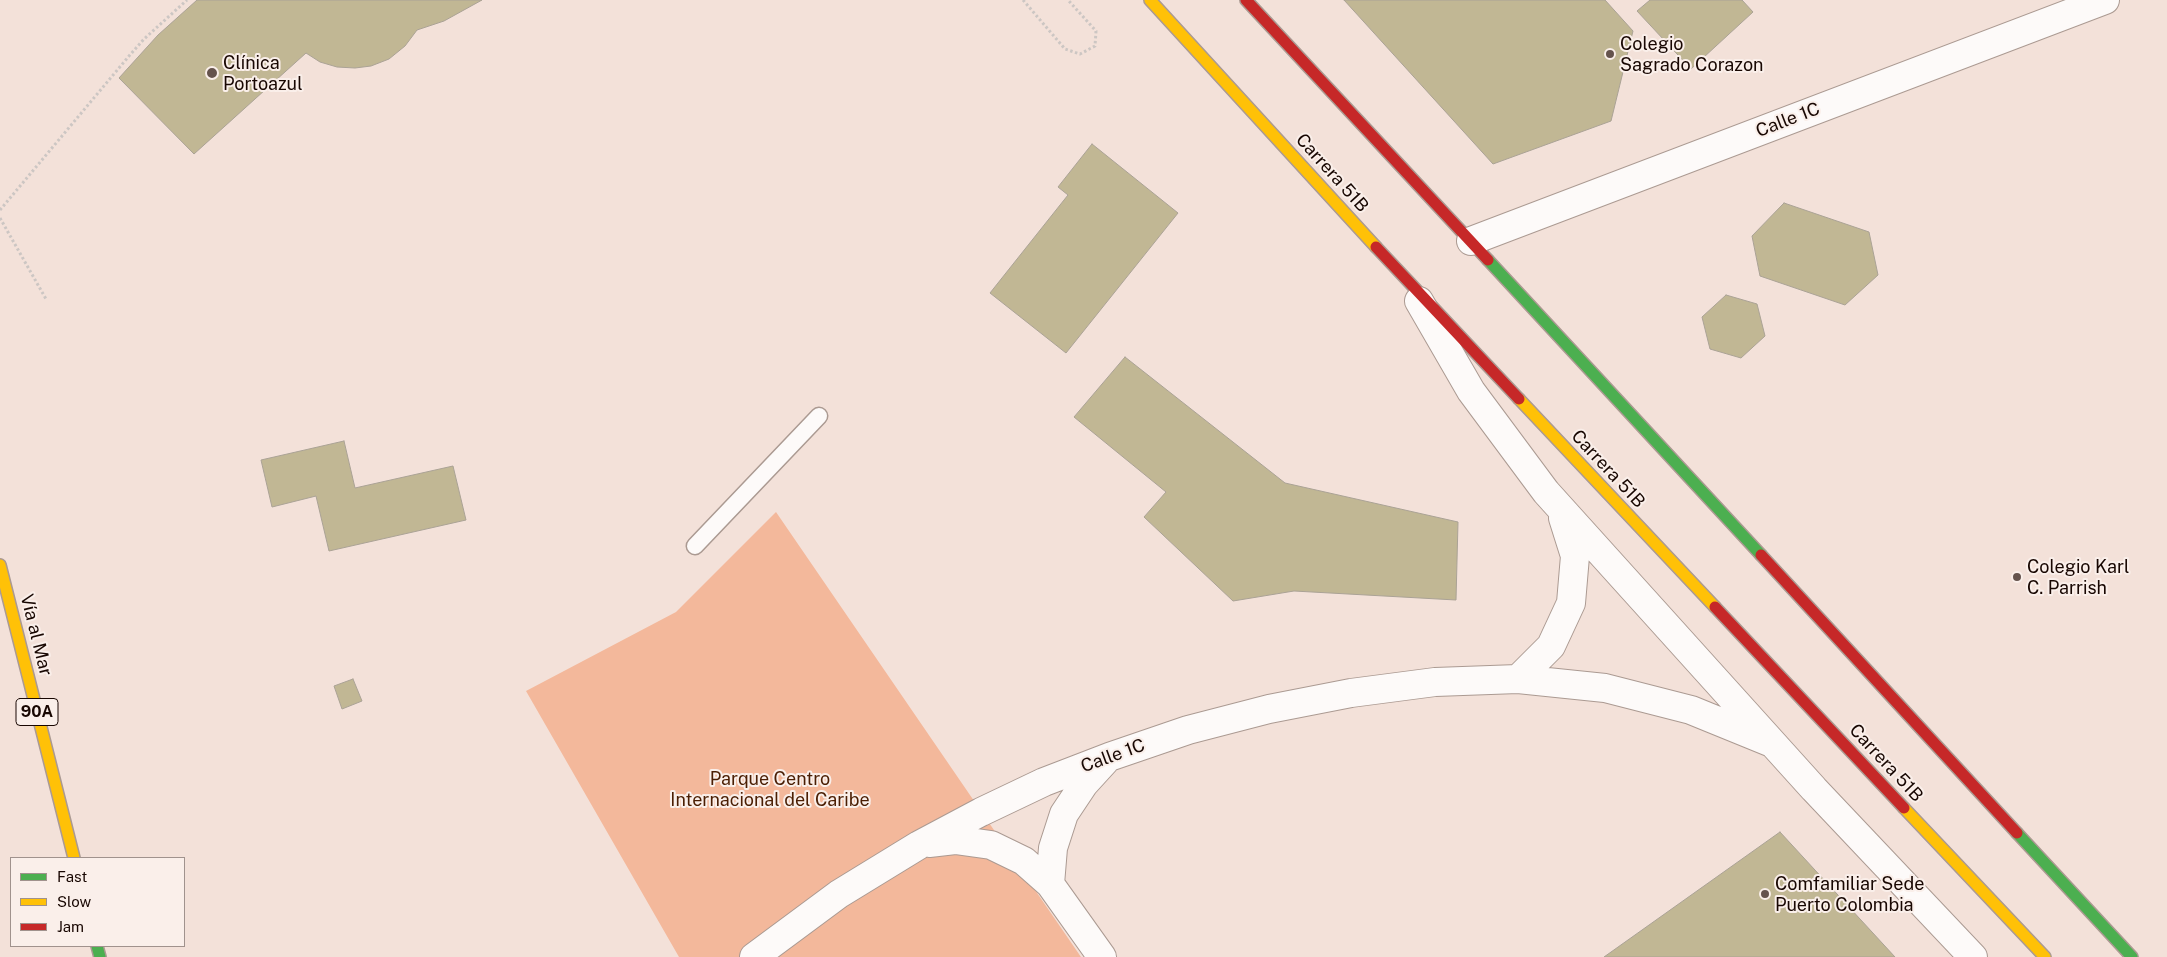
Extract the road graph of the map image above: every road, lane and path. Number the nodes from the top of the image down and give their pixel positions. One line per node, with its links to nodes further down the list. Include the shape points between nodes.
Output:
1 (187, 0): 7 (path, via 134,50)
2 (1022, 0): 3 (path, via 1065,49 1080,54 1095,46 1096,31)
3 (1068, 0)
4 (1150, 0): 10 (main road, Carrera 51B)
5 (1246, 0): 9 (main road)
6 (2105, 0): 9 (street, Calle 1C)
7 (0, 210)
8 (0, 218): 11 (path)
9 (1471, 241): 26 (main road)
10 (1410, 284): 13 (street, via 1471,391); 25 (main road, Carrera 51B)
11 (46, 299)
12 (818, 416): 14 (lane)
13 (1561, 511): 16 (street, via 1575,556 1571,603 1551,646); 17 (street)
14 (694, 546)
15 (0, 565): 20 (main road, Vía al Mar / 90A)
16 (1518, 679): 17 (street, Calle 1C, via 1615,691 1691,710); 18 (street, Calle 1C, via 1434,682 1351,693 1269,709 1188,730)
17 (1772, 743): 24 (street)
18 (1109, 756): 19 (street, Calle 1C, via 1044,782); 21 (street, via 1084,784 1064,814 1053,848)
19 (919, 845): 21 (street, via 955,840 991,845 1024,861); 22 (street, Calle 1C, via 839,894)
20 (74, 857)
21 (1050, 884): 23 (street)
22 (754, 957)
23 (1102, 957)
24 (1973, 957)
25 (2045, 957)
26 (2132, 957)

